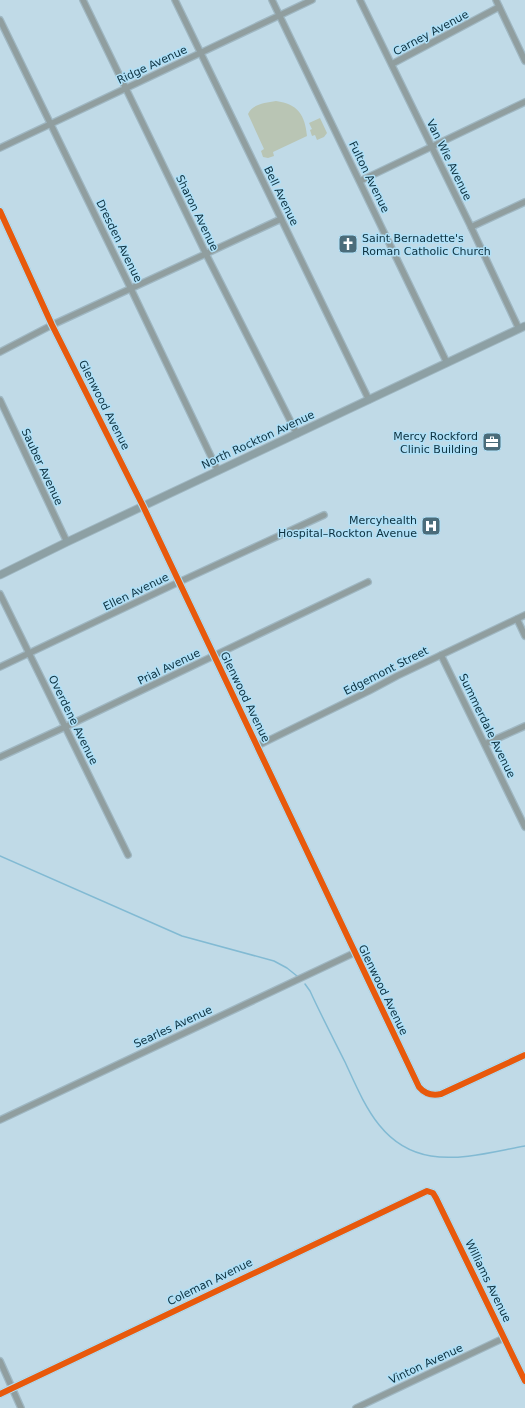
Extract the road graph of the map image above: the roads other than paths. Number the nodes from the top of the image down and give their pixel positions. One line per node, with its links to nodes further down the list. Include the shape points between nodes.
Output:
1 (83, 0): 13 (street, Sharon Avenue)
2 (175, 0): 10 (street, Bell Avenue)
3 (272, 0): 8 (street, Fulton Avenue)
4 (312, 0): 8 (street, Ridge Avenue)
5 (360, 0): 12 (street, Van Wie Avenue)
6 (496, 0): 7 (street)
7 (500, 8): 11 (street); 12 (street, Carney Avenue)
8 (280, 15): 10 (street, Ridge Avenue); 18 (street, Fulton Avenue)
9 (0, 20): 15 (street, Dresden Avenue)
10 (201, 52): 13 (street, Ridge Avenue); 21 (street, Bell Avenue)
11 (525, 61)
12 (392, 64): 16 (street, Van Wie Avenue)
13 (126, 88): 15 (street, Ridge Avenue); 23 (street, Sharon Avenue)
14 (525, 102): 16 (street)
15 (50, 124): 17 (street, Ridge Avenue); 24 (street, Dresden Avenue)
16 (432, 147): 18 (street); 22 (street, Van Wie Avenue)
17 (0, 148)
18 (360, 181): 28 (street, Fulton Avenue)
19 (525, 202): 22 (street)
20 (0, 211): 25 (street, Glenwood Avenue)
21 (281, 219): 23 (street); 30 (street, Bell Avenue)
22 (471, 227): 26 (street, Van Wie Avenue)
23 (206, 254): 24 (street); 31 (street, Sharon Avenue)
24 (131, 289): 25 (street); 32 (street, Dresden Avenue)
25 (52, 325): 27 (street); 33 (street, Glenwood Avenue)
26 (522, 328): 28 (main road, North Rockton Avenue)
27 (0, 352)
28 (447, 363): 30 (main road, North Rockton Avenue)
29 (0, 400): 35 (street, Sauber Avenue)
30 (369, 400): 31 (main road, North Rockton Avenue)
31 (298, 434): 32 (main road, North Rockton Avenue)
32 (218, 471): 33 (main road, North Rockton Avenue)
33 (143, 506): 35 (main road, North Rockton Avenue); 37 (street, Glenwood Avenue)
34 (324, 515): 37 (street, Ellen Avenue)
35 (67, 542): 36 (main road, North Rockton Avenue)
36 (0, 575)
37 (179, 582): 43 (street, Ellen Avenue); 45 (street, Glenwood Avenue)
38 (368, 582): 45 (street, Prial Avenue)
39 (0, 594): 43 (street, Overdene Avenue)
40 (525, 615): 41 (street, Edgemont Street)
41 (517, 619): 42 (street); 44 (street, Edgemont Street)
42 (525, 636)
43 (30, 654): 46 (street, Ellen Avenue); 48 (street, Overdene Avenue)
44 (441, 655): 49 (street, Summerdale Avenue); 50 (street, Edgemont Street)
45 (214, 656): 48 (street, Prial Avenue); 50 (street, Glenwood Avenue)
46 (0, 667)
47 (525, 726): 49 (street)
48 (66, 727): 51 (street, Prial Avenue); 53 (street, Overdene Avenue)
49 (484, 744): 52 (street, Summerdale Avenue)
50 (257, 746): 54 (street, Glenwood Avenue)
51 (0, 757)
52 (525, 827)
53 (128, 856)
54 (354, 953): 55 (street, Glenwood Avenue, via 415,1080 427,1094 441,1094); 56 (street, Searles Avenue)
55 (525, 1055)
56 (0, 1120)
57 (430, 1191): 58 (street, Williams Avenue, via 436,1198); 61 (street, Coleman Avenue, via 409,1198)
58 (504, 1338): 60 (street, Williams Avenue); 64 (street, Vinton Avenue)
59 (0, 1361): 61 (street)
60 (525, 1382)
61 (12, 1388): 62 (street, Coleman Avenue); 63 (street)
62 (0, 1394)
63 (22, 1408)
64 (356, 1408)

